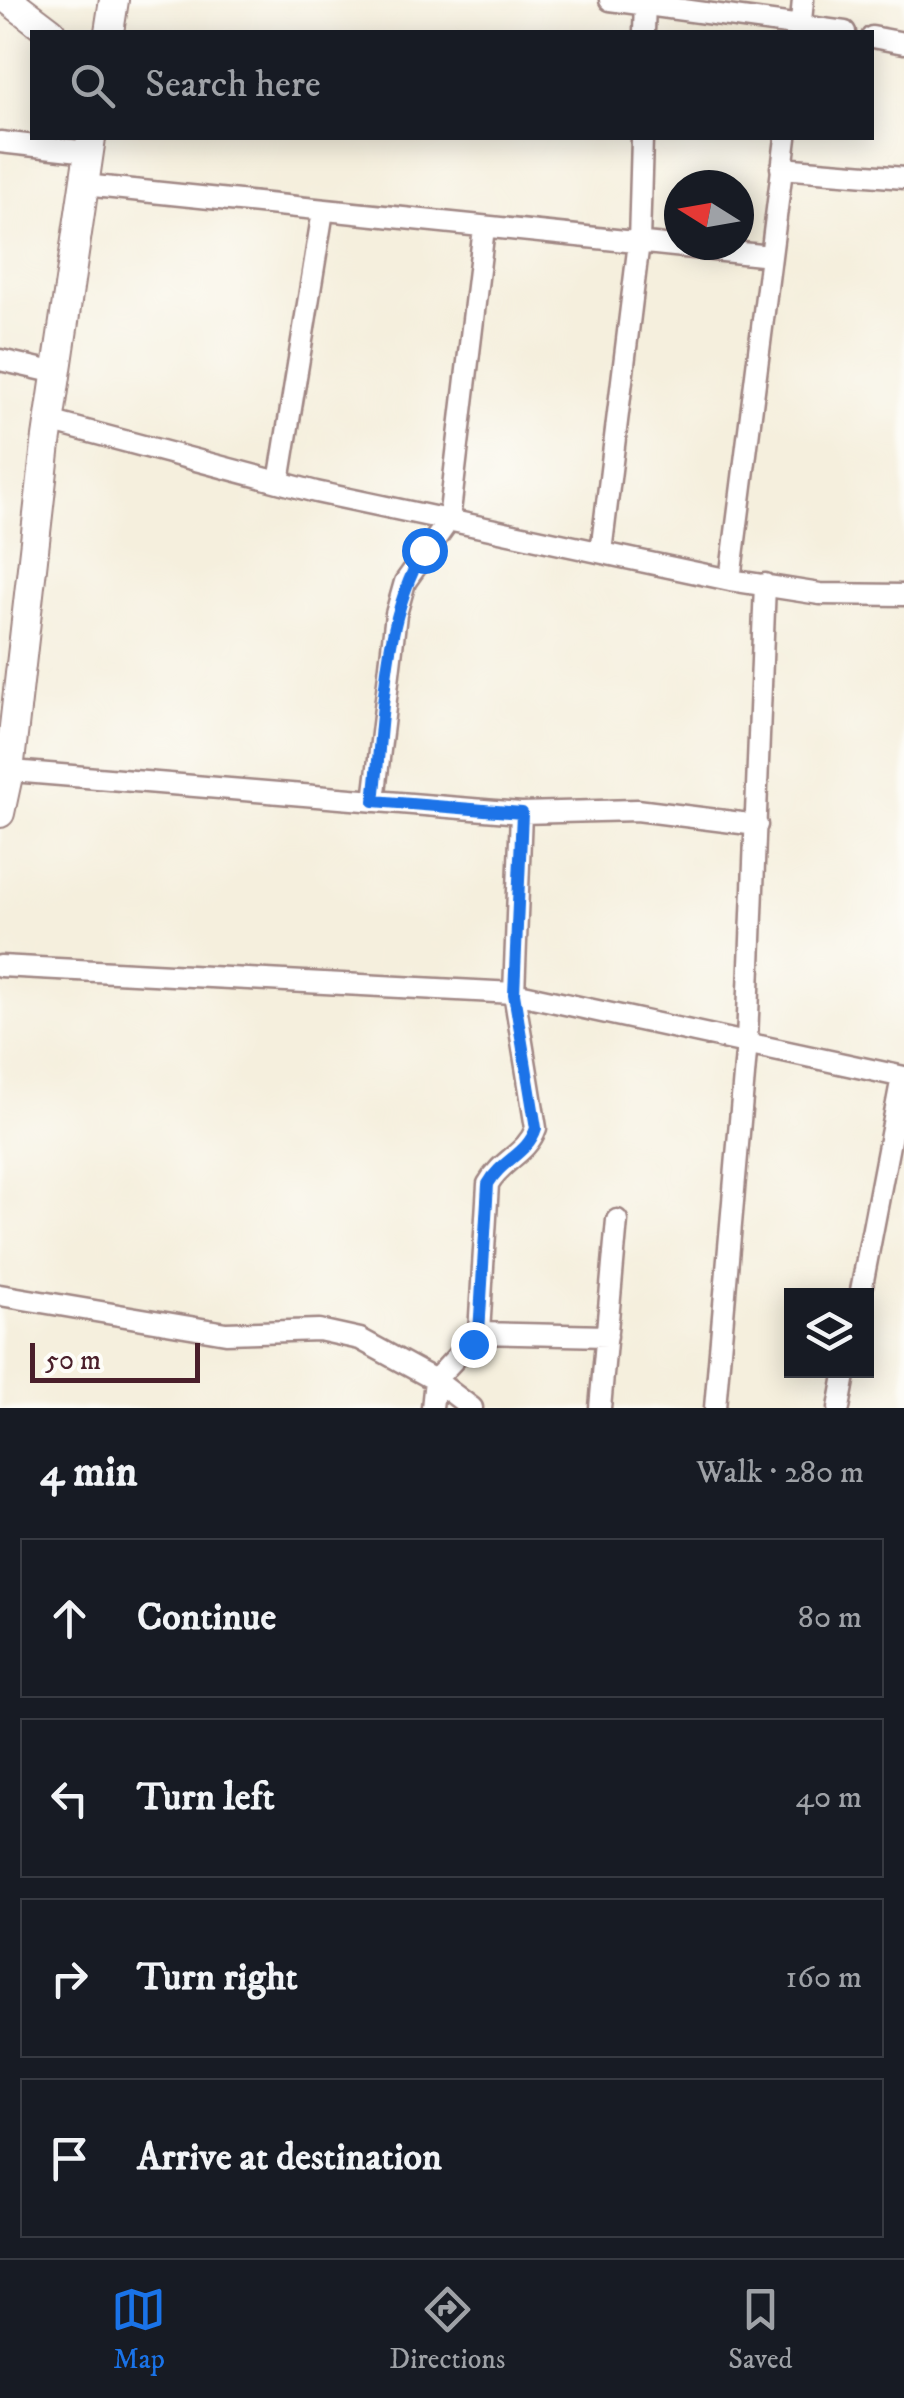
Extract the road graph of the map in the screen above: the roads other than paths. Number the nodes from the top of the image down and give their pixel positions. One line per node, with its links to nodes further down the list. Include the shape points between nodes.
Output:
1 (9, 0): 7 (street)
2 (114, 0): 8 (street)
3 (610, 0): 5 (street)
4 (803, 0): 6 (street)
5 (645, 3): 6 (street); 9 (street)
6 (800, 29)
7 (48, 30)
8 (109, 30)
9 (644, 30)
10 (874, 37): 11 (street)
11 (904, 43)
12 (642, 140): 21 (street)
13 (786, 140): 16 (street)
14 (0, 142): 15 (street)
15 (90, 145): 18 (street)
16 (782, 168): 17 (street); 22 (street)
17 (904, 178)
18 (84, 185): 19 (street); 24 (street)
19 (323, 210): 20 (street); 26 (street)
20 (484, 228): 21 (street); 27 (street)
21 (639, 242): 22 (street); 28 (street)
22 (771, 256): 29 (street)
23 (0, 360): 24 (street)
24 (56, 373): 25 (street)
25 (50, 421): 26 (street); 32 (street)
26 (279, 482): 27 (street)
27 (449, 520): 28 (street); 33 (street, via 405,582 396,614)
28 (601, 552): 29 (street)
29 (730, 580): 30 (street)
30 (765, 584): 31 (street, via 820,594); 36 (street)
31 (904, 594)
32 (5, 770): 33 (street); 34 (street)
33 (374, 801): 35 (street)
34 (0, 813)
35 (522, 813): 36 (street, via 637,810); 38 (street)
36 (757, 824): 39 (street)
37 (0, 966): 38 (street)
38 (514, 994): 39 (street); 44 (street, via 536,1128 530,1145 497,1167 488,1184)
39 (746, 1041): 40 (street); 51 (street)
40 (903, 1077): 42 (street)
41 (617, 1220): 45 (street)
42 (862, 1288)
43 (0, 1295): 47 (street, via 226,1333 319,1330 360,1339)
44 (479, 1333): 45 (street); 47 (street)
45 (607, 1336): 50 (street)
46 (845, 1378): 52 (street)
47 (435, 1380): 48 (street); 49 (street)
48 (432, 1408)
49 (472, 1408)
50 (600, 1408)
51 (715, 1408)
52 (839, 1408)

